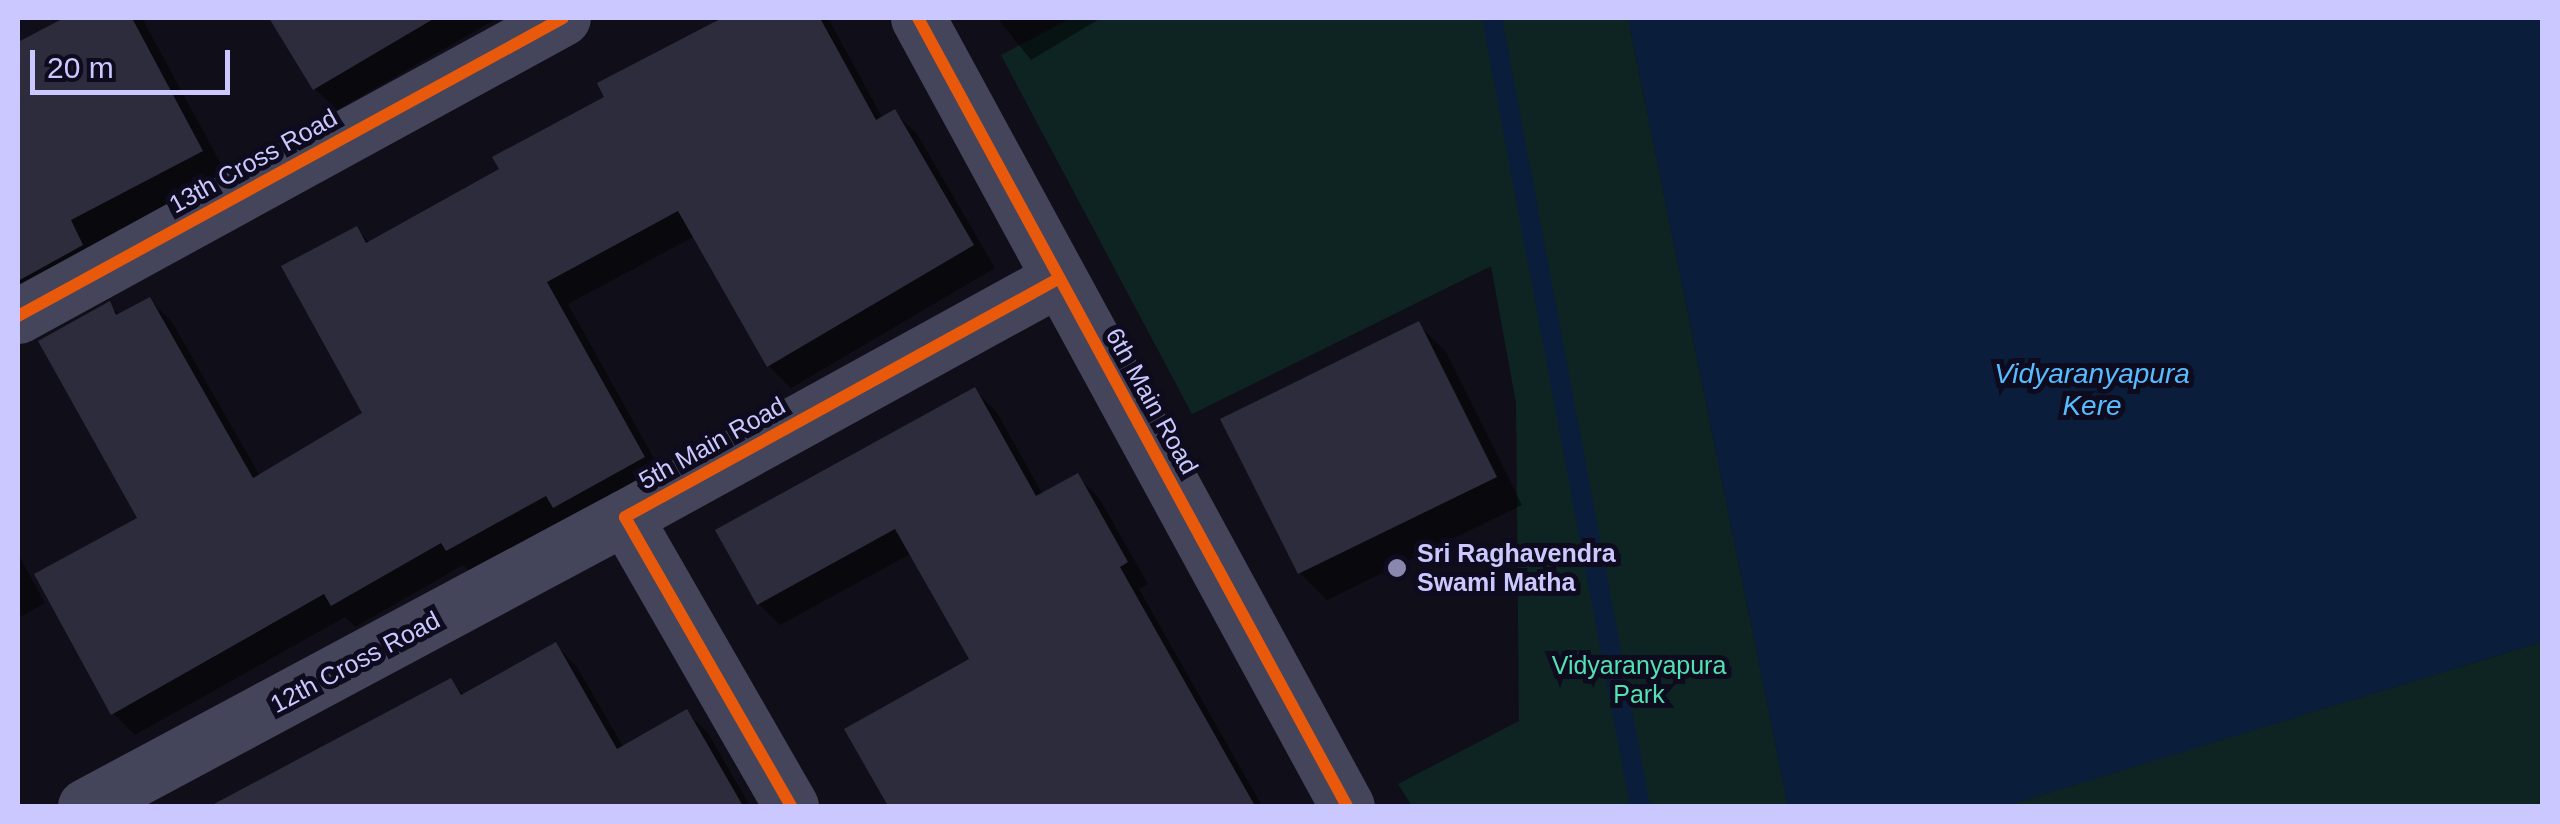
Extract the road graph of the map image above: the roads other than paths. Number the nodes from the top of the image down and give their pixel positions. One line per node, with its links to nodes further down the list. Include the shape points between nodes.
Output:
1 (564, 18): 4 (street, 13th Cross Road)
2 (918, 18): 3 (street, 6th Main Road)
3 (1060, 278): 5 (street, 5th Main Road); 8 (street, 6th Main Road)
4 (18, 316)
5 (625, 516): 6 (street, 12th Cross Road); 7 (street, 5th Main Road)
6 (85, 806)
7 (790, 806)
8 (1347, 806)

